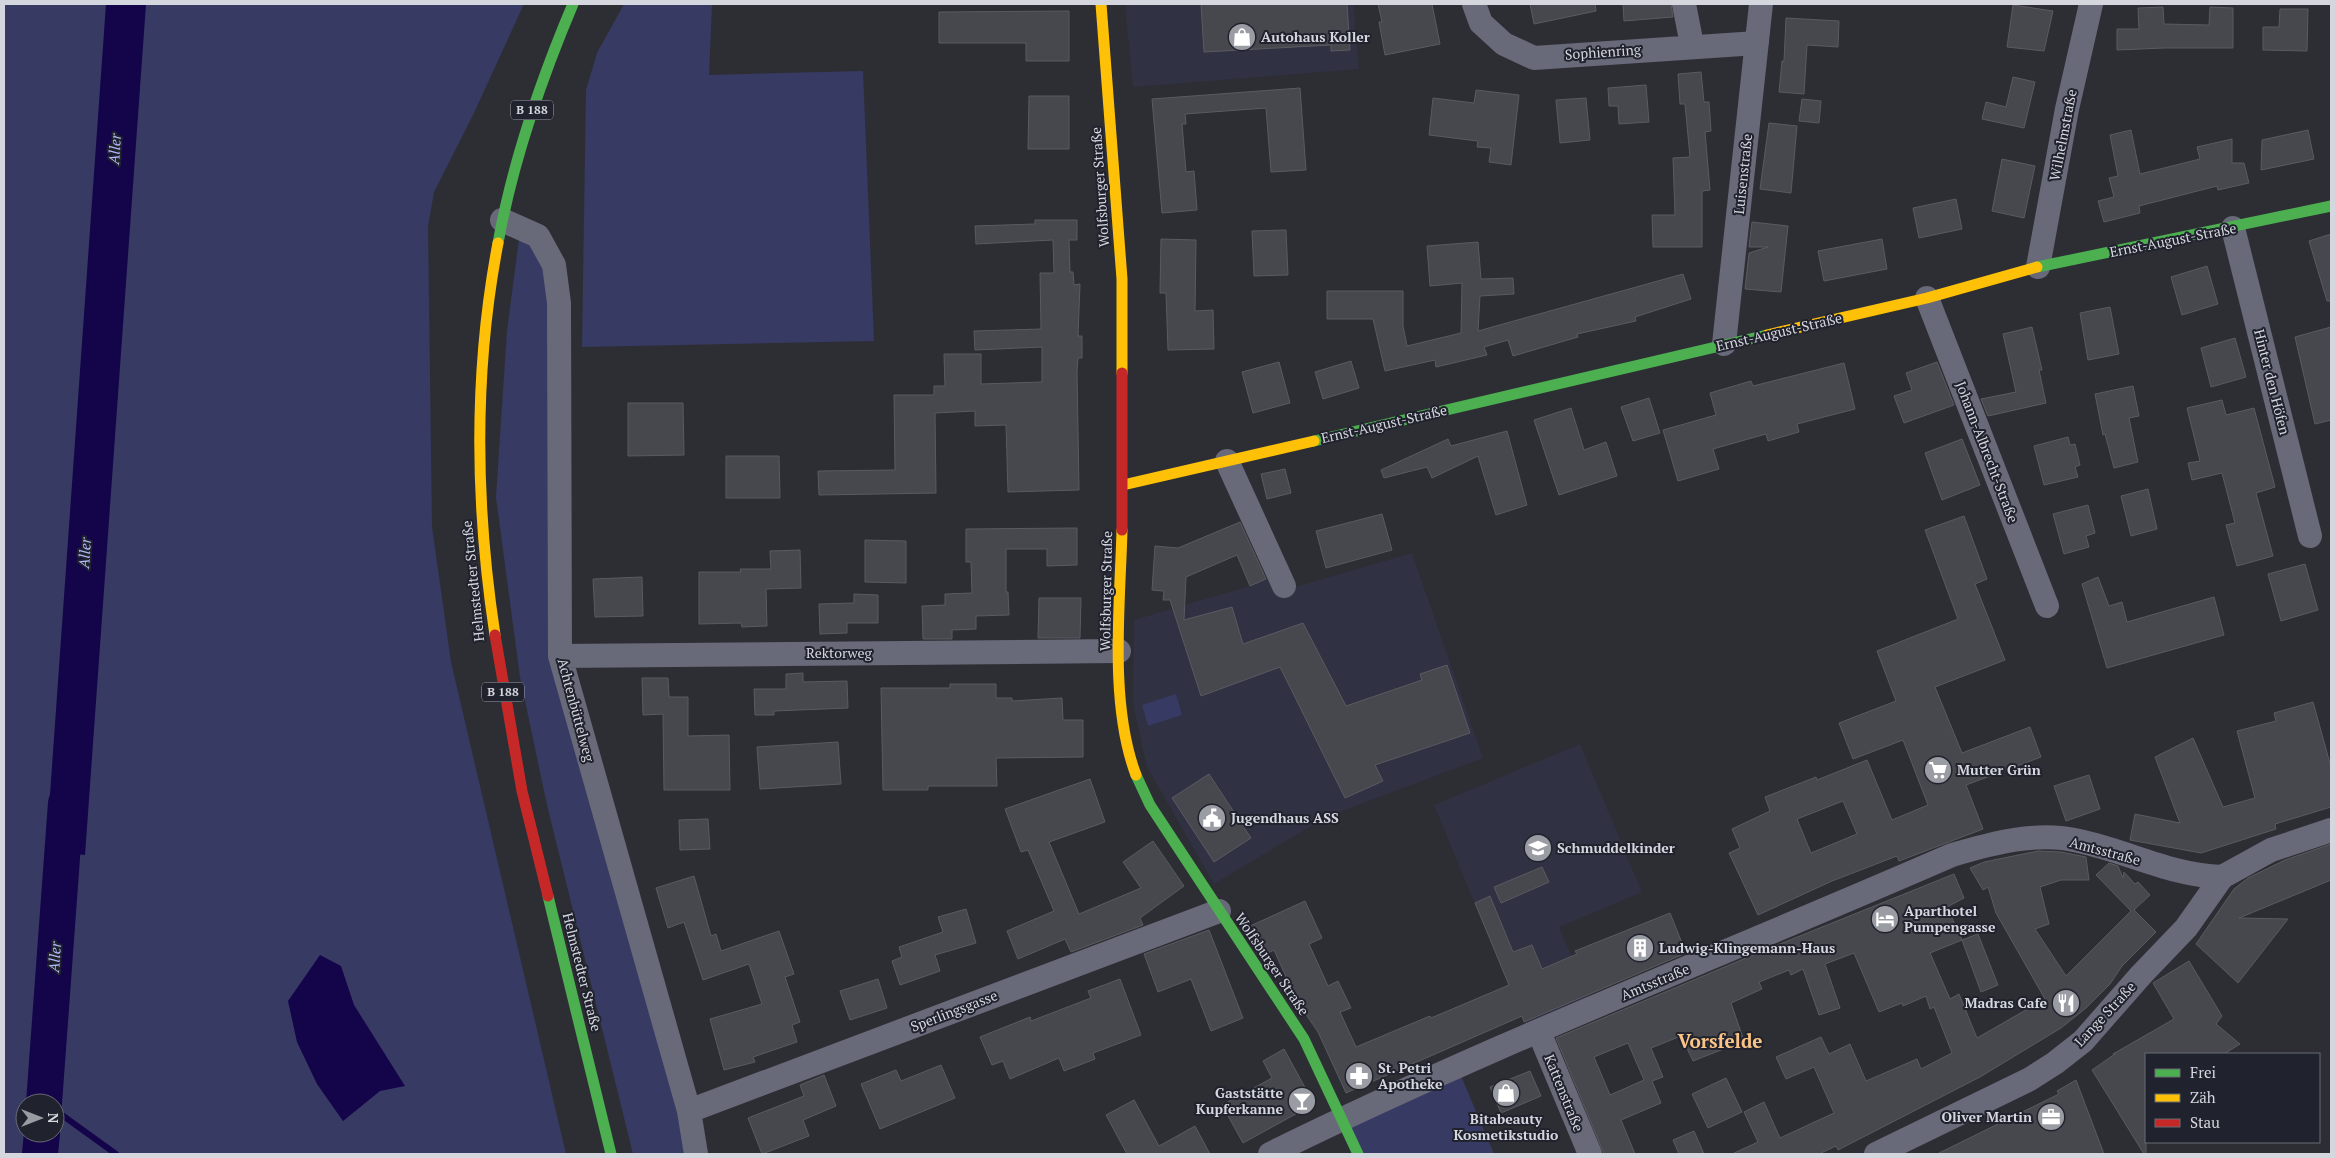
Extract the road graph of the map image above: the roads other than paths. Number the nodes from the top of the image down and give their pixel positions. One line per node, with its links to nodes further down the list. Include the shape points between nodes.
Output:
1 (573, 4): 10 (street, Helmstedter Straße / B 188, via 525,130)
2 (1101, 4): 16 (street, Wolfsburger Straße, via 1122,279)
3 (1474, 4): 8 (street, Sophienring, via 1481,23 1504,44 1534,58)
4 (1684, 4): 8 (street)
5 (1761, 4): 7 (street, Luisenstraße)
6 (2091, 4): 12 (street, Wilhelmstraße, via 2067,110)
7 (1757, 42): 8 (street, Sophienring); 14 (street, Luisenstraße)
8 (1692, 45)
9 (2331, 206): 11 (street, Ernst-August-Straße)
10 (502, 220): 21 (street, Achtenbüttelweg, via 538,236 554,265 559,303); 28 (street, Helmstedter Straße / B 188, via 482,354 478,445 487,586 522,791)
11 (2233, 228): 12 (street, Ernst-August-Straße); 17 (street, Hinter den Höfen)
12 (2038, 267): 13 (street, Ernst-August-Straße)
13 (1927, 298): 14 (street, Ernst-August-Straße); 19 (street, Johann-Albrecht-Straße)
14 (1724, 344): 15 (street, Ernst-August-Straße)
15 (1226, 461): 16 (street, Ernst-August-Straße); 18 (street)
16 (1123, 485): 20 (street, Wolfsburger Straße)
17 (2310, 536)
18 (1284, 586)
19 (2047, 606)
20 (1119, 651): 21 (street, Rektorweg); 24 (street, Wolfsburger Straße, via 1122,722 1127,752 1138,781 1150,805)
21 (560, 656): 26 (street, Achtenbüttelweg)
22 (2331, 830): 23 (street, via 2271,850)
23 (2222, 877): 25 (street, Amtsstraße, via 2184,874 2078,840 2043,838 1994,842 1952,855); 33 (street, Lange Straße, via 2186,928 2083,1042 2030,1079)
24 (1219, 911): 26 (street, Sperlingsgasse); 27 (street, Wolfsburger Straße, via 1304,1039)
25 (1539, 1032): 27 (street, Amtsstraße); 32 (street, Kattenstraße)
26 (689, 1112): 29 (street, Achtenbüttelweg)
27 (1343, 1118): 30 (street, Amtsstraße); 31 (street, Wolfsburger Straße)
28 (611, 1154)
29 (696, 1154)
30 (1270, 1154)
31 (1358, 1154)
32 (1590, 1154)
33 (1876, 1154)

